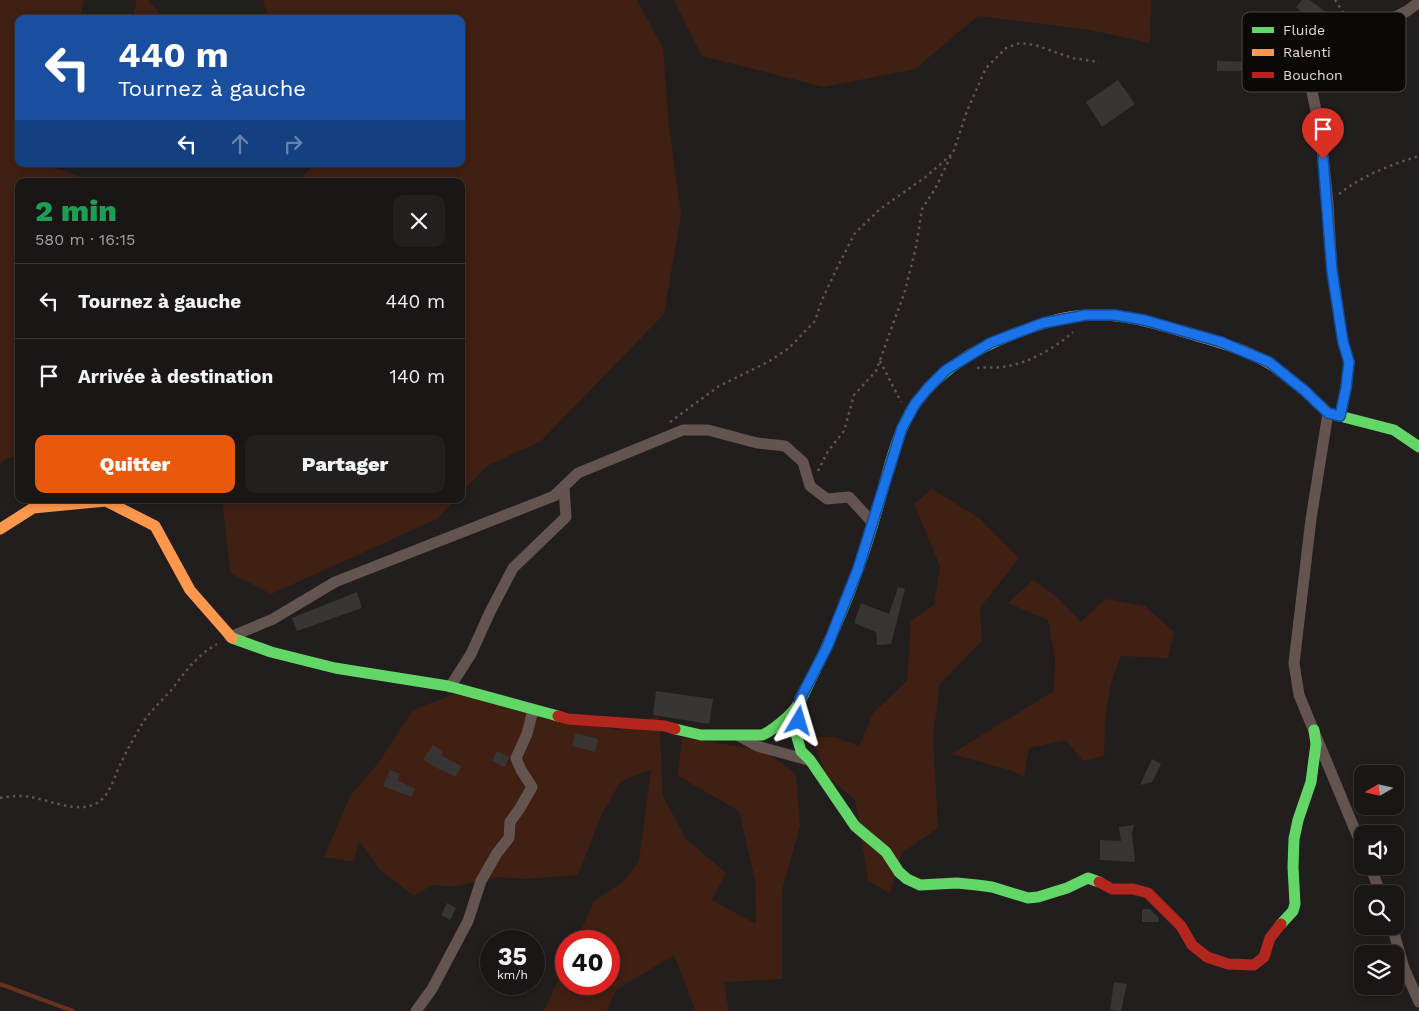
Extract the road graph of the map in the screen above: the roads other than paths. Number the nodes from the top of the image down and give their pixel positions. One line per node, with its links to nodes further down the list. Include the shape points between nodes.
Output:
1 (1419, 2): 2 (street)
2 (1403, 12)
3 (1312, 92): 5 (street, via 1320,129 1332,271 1349,362)
4 (1328, 413): 5 (street); 10 (street, via 1269,362 1221,342 1114,315 1086,315 1043,323 990,343 946,370 928,388 902,428); 16 (street, via 1311,519 1294,664 1299,695)
5 (1340, 416): 6 (street, via 1394,430)
6 (1419, 447)
7 (564, 488): 10 (street, via 578,473 683,430 708,430 757,443 785,446 803,462 810,486 827,499 849,497); 12 (street, via 554,496 335,582 273,619); 13 (street, via 566,517 513,568 471,654)
8 (85, 503): 11 (street, via 33,508)
9 (110, 503): 12 (street, via 155,526 190,590)
10 (873, 523): 14 (street, via 831,639)
11 (0, 529)
12 (230, 637): 13 (street, via 271,652 335,668)
13 (450, 687): 15 (street)
14 (800, 699): 17 (street, via 796,708 768,733); 18 (street, via 796,734 801,752)
15 (533, 710): 17 (street, via 568,719 665,726 701,734); 22 (street, via 516,758 532,787 510,822 509,838 481,881 468,921 432,989)
16 (1314, 730): 18 (street, via 1316,744 1311,782 1294,839 1295,904 1293,911 1270,938 1264,957 1254,965 1228,964 1207,957 1192,945 1180,926 1148,893 1112,889 1088,878 1038,898 977,885 920,886 899,872 886,852 855,826); 19 (street)
17 (739, 736): 18 (street, via 757,746)
18 (810, 760)
19 (1354, 828)
20 (1395, 935): 21 (street)
21 (1419, 1002)
22 (416, 1011)

